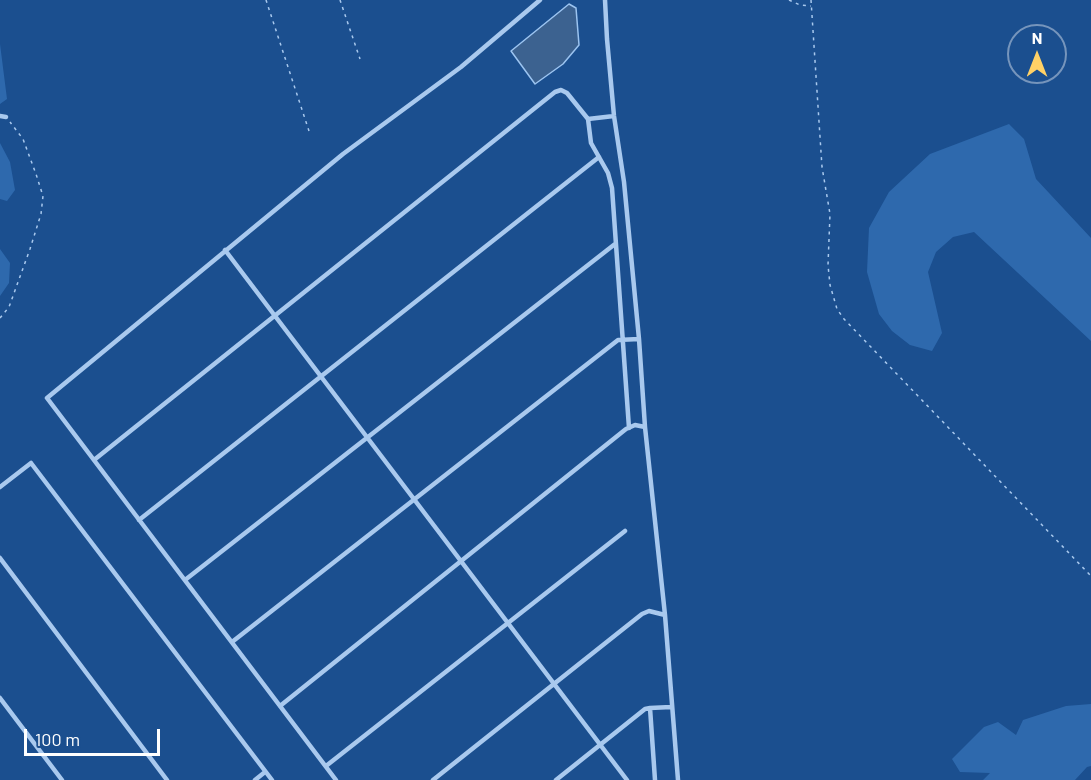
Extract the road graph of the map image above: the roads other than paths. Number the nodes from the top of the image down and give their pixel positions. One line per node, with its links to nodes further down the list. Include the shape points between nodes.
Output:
1 (540, 0): 7 (lane, via 461,67 343,154)
2 (606, 0): 3 (lane)
3 (614, 117): 4 (lane); 9 (lane)
4 (588, 119): 5 (lane, via 591,143); 8 (lane, via 567,93 555,92)
5 (599, 157): 6 (lane, via 612,188); 11 (lane)
6 (615, 244): 10 (lane); 14 (lane)
7 (225, 250): 8 (lane); 15 (lane, via 47,398)
8 (275, 316): 11 (lane); 15 (lane)
9 (639, 339): 10 (lane); 12 (lane)
10 (623, 340): 13 (lane); 17 (lane, via 618,340)
11 (321, 376): 14 (lane); 18 (lane)
12 (645, 427): 13 (lane); 23 (lane)
13 (629, 428): 21 (lane)
14 (367, 438): 17 (lane); 22 (lane)
15 (94, 460): 18 (lane)
16 (0, 487): 33 (lane, via 31,463)
17 (414, 500): 21 (lane); 25 (lane)
18 (139, 520): 22 (lane)
19 (625, 531): 24 (lane)
20 (0, 558): 35 (lane)
21 (461, 561): 24 (lane); 28 (lane)
22 (185, 580): 25 (lane)
23 (664, 615): 26 (lane, via 649,611 642,614); 29 (lane)
24 (508, 623): 26 (lane); 32 (lane)
25 (232, 642): 28 (lane)
26 (554, 684): 31 (lane); 39 (lane)
27 (0, 698): 34 (lane)
28 (280, 706): 32 (lane)
29 (671, 707): 30 (lane); 43 (lane)
30 (650, 708): 31 (lane); 42 (lane)
31 (600, 745): 40 (lane); 41 (lane)
32 (326, 766): 38 (lane)
33 (265, 772): 36 (lane); 37 (lane)
34 (62, 780)
35 (167, 780)
36 (255, 780)
37 (272, 780)
38 (336, 780)
39 (433, 780)
40 (556, 780)
41 (627, 780)
42 (655, 780)
43 (678, 780)

